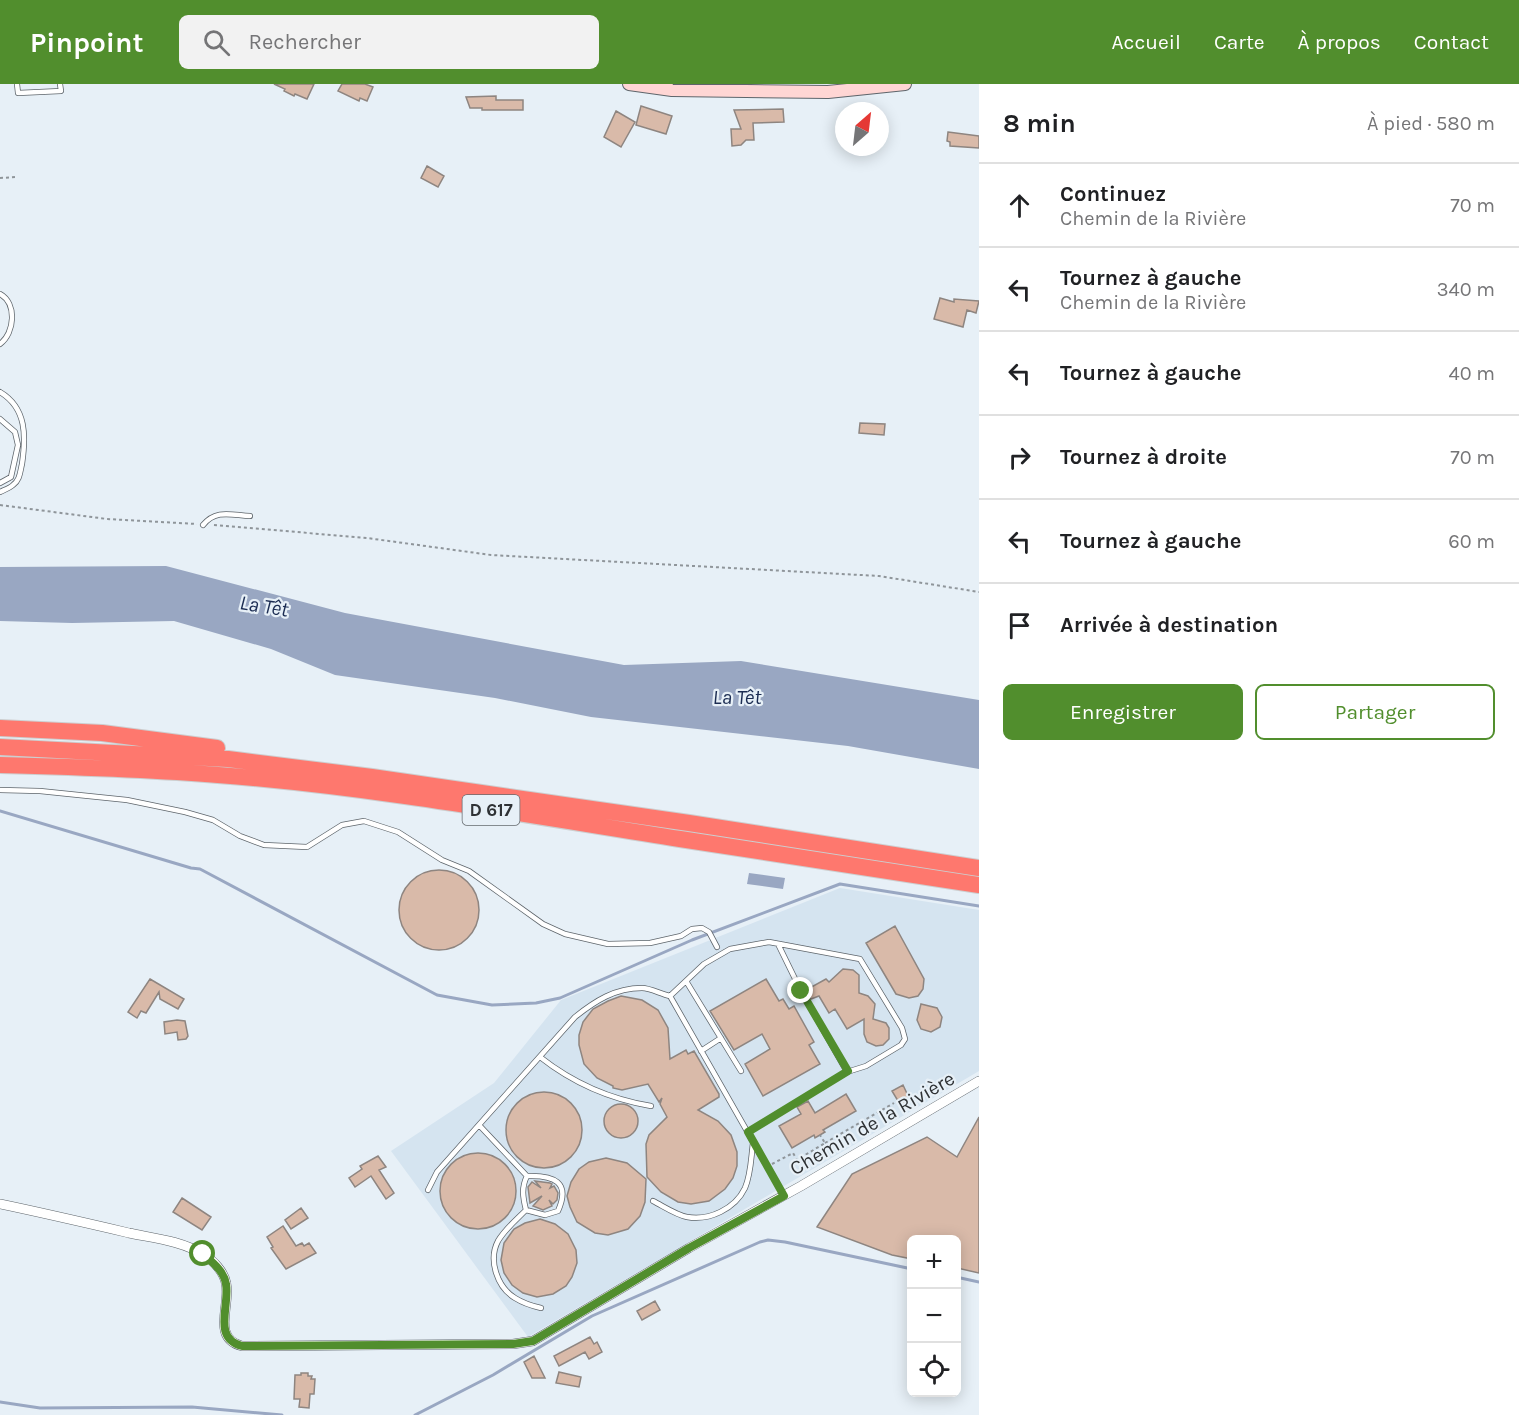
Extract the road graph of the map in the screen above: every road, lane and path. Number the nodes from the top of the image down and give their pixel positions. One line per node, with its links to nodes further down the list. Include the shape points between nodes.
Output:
1 (17, 84): 2 (lane, via 18,93 61,91)
2 (60, 84)
3 (629, 84): 4 (main road, via 672,90 828,92)
4 (904, 84)
5 (16, 177): 6 (path)
6 (0, 178)
7 (0, 294): 8 (lane, via 11,306 12,318)
8 (0, 344)
9 (0, 392): 12 (lane, via 10,398 26,434 20,477)
10 (0, 419): 11 (lane, via 15,432 18,445 11,477)
11 (0, 483)
12 (0, 492)
13 (0, 505): 15 (path, via 107,519)
14 (250, 516): 15 (lane, via 219,514 210,516)
15 (202, 525): 16 (path, via 367,538 491,555 879,576)
16 (979, 592)
17 (0, 728): 20 (highway, via 102,734 209,747)
18 (0, 747): 20 (highway, D 617, via 228,759)
19 (0, 765): 23 (highway, D 617, via 218,774 299,783)
20 (372, 777): 22 (highway, D 617)
21 (0, 790): 25 (lane, via 127,800 185,812 213,820 264,845 307,847 342,825 364,821 398,832 442,860 469,871 543,924 565,934 608,944 650,943 702,928)
22 (979, 868)
23 (979, 885)
24 (778, 944): 26 (lane, via 730,949 704,964); 32 (lane); 32 (lane, via 860,959 902,1028 905,1039 901,1045 866,1066)
25 (717, 947)
26 (686, 981): 27 (lane); 28 (lane)
27 (670, 996): 29 (lane); 30 (lane, via 643,988 614,992 575,1017)
28 (721, 1038): 29 (lane); 31 (lane)
29 (701, 1050): 37 (lane)
30 (540, 1057): 35 (lane, via 594,1091); 36 (lane)
31 (741, 1071)
32 (848, 1071): 37 (lane)
33 (979, 1081): 44 (street, Chemin de la Rivière)
34 (894, 1103): 40 (path)
35 (651, 1106)
36 (479, 1125): 42 (lane); 43 (lane, via 437,1172)
37 (748, 1132): 39 (lane)
38 (820, 1135): 40 (path)
39 (753, 1142): 41 (lane); 45 (lane, via 744,1191 724,1212 702,1218 685,1217)
40 (825, 1143): 41 (path, via 797,1160 793,1153)
41 (767, 1167): 44 (lane)
42 (527, 1176): 47 (lane, via 523,1195); 47 (lane, via 545,1175 556,1180 562,1187 563,1199 558,1211 545,1215)
43 (428, 1190)
44 (784, 1196): 46 (street, Chemin de la Rivière, via 533,1341 513,1344 242,1346 227,1338 226,1282 217,1266 203,1254 165,1241)
45 (653, 1201)
46 (0, 1204)
47 (526, 1210): 48 (lane, via 497,1243 493,1264 497,1278 512,1297)
48 (541, 1308)

